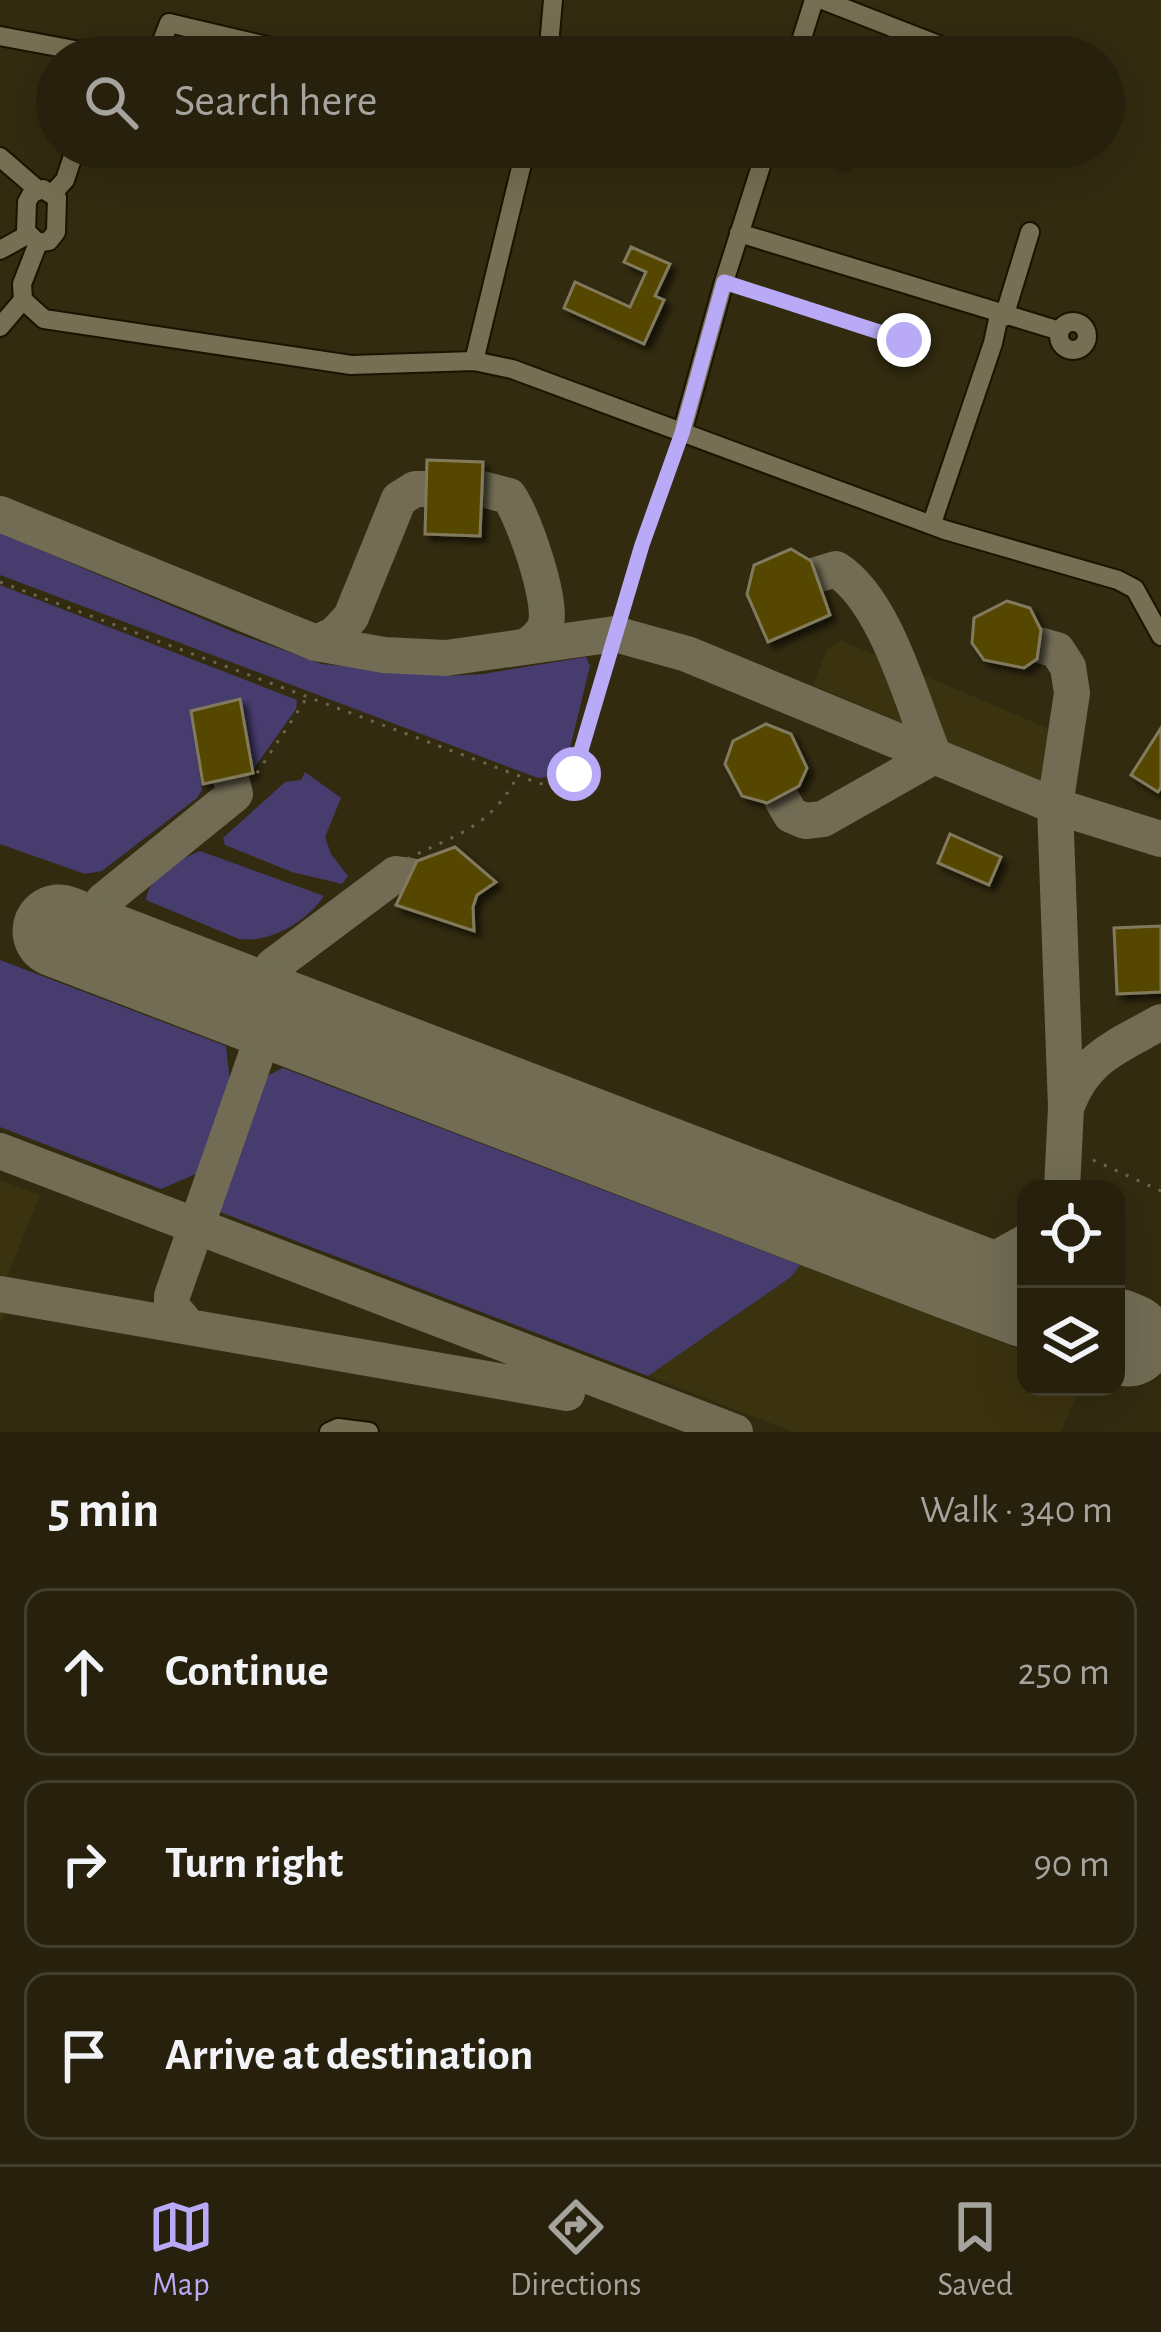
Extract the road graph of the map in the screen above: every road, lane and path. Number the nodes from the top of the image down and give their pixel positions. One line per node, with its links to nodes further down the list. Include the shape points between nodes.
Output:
1 (553, 0): 6 (street)
2 (819, 0): 7 (street); 8 (street)
3 (0, 36): 9 (street)
4 (164, 36): 5 (street, via 169,23)
5 (224, 36)
6 (550, 36)
7 (804, 36)
8 (914, 36)
9 (36, 43)
10 (0, 157): 14 (street)
11 (69, 168): 14 (street)
12 (521, 168): 25 (street)
13 (760, 168): 16 (street)
14 (45, 191): 17 (street, via 27,202); 17 (street, via 58,203 56,232 49,241)
15 (1030, 232): 21 (street)
16 (740, 233): 19 (street); 21 (street)
17 (33, 239): 18 (street); 20 (street)
18 (0, 250)
19 (724, 282): 24 (path); 26 (street)
20 (22, 299): 22 (street); 25 (street, via 44,319 351,365)
21 (1001, 316): 23 (street); 27 (street)
22 (0, 327)
23 (1060, 331)
24 (904, 340)
25 (474, 361): 26 (street)
26 (682, 433): 27 (street); 32 (path, via 574,774 557,787)
27 (932, 523): 29 (street, via 1118,580 1135,589)
28 (0, 582): 30 (path)
29 (1161, 636)
30 (307, 698): 31 (path); 32 (path)
31 (257, 773)
32 (518, 776): 33 (path, via 486,820)
33 (407, 859)
34 (1093, 1160): 35 (path)
35 (1161, 1191)
36 (329, 1432): 37 (street)
37 (369, 1432)

